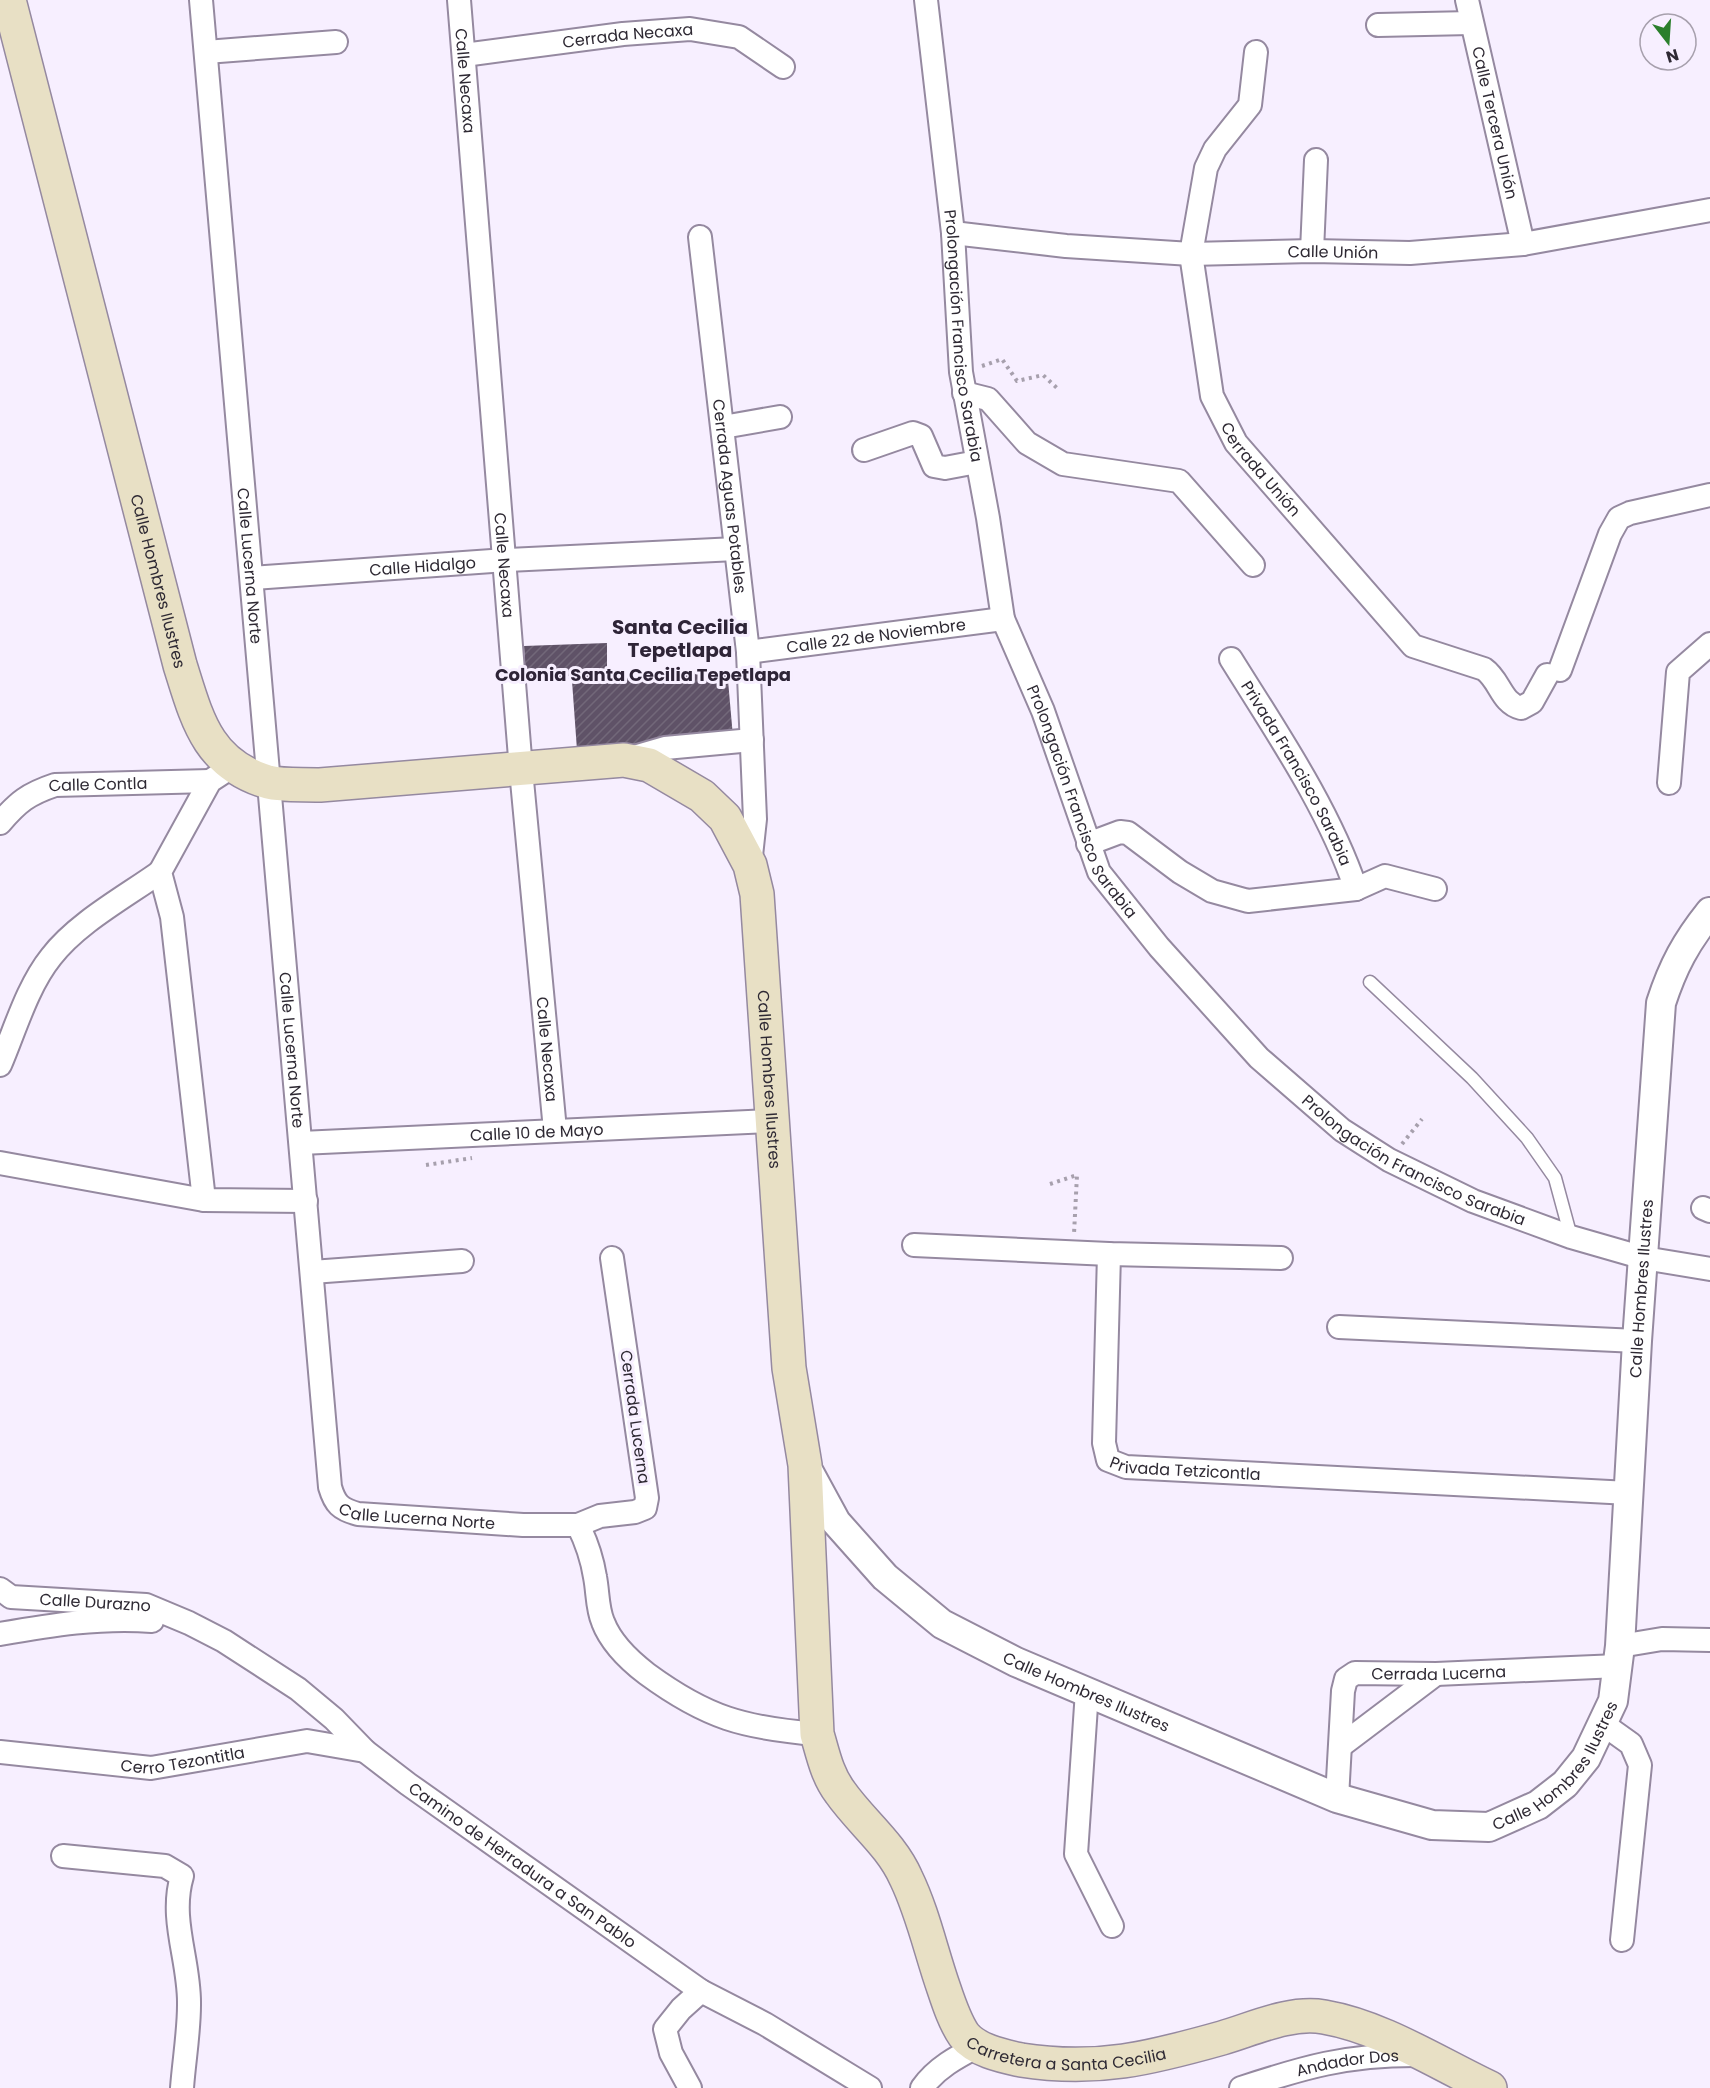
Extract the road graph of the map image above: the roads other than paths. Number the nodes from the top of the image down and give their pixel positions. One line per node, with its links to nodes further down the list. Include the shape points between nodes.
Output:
1 (9, 0): 37 (main road, Calle Hombres Ilustres, via 180,665 198,723)
2 (201, 0): 9 (street, Calle Lucerna Norte)
3 (459, 0): 11 (street, Calle Necaxa)
4 (926, 0): 15 (street, Prolongación Francisco Sarabia)
5 (1467, 0): 6 (street, Calle Tercera Unión)
6 (1471, 23): 7 (street); 17 (street, Calle Tercera Unión)
7 (1378, 26)
8 (336, 42): 9 (street)
9 (206, 52): 29 (street, Calle Lucerna Norte)
10 (1256, 52): 19 (street, Cerrada Unión, via 1250,105 1215,149 1206,168)
11 (464, 55): 12 (street, Cerrada Necaxa, via 690,29 739,37); 27 (street, Calle Necaxa)
12 (783, 67)
13 (1316, 160): 18 (street)
14 (1710, 210): 17 (street, Calle Unión)
15 (953, 233): 19 (street, Calle Unión, via 1066,246); 20 (street, Prolongación Francisco Sarabia)
16 (700, 237): 22 (street, Cerrada Aguas Potables)
17 (1523, 244): 18 (street, Calle Unión, via 1410,253)
18 (1312, 251): 19 (street, Calle Unión)
19 (1191, 254): 25 (street, Cerrada Unión, via 1212,396 1236,443 1413,646 1484,669 1493,675 1513,706 1521,708 1532,702 1553,672 1619,518)
20 (962, 382): 24 (street, Prolongación Francisco Sarabia); 28 (street, via 988,399 1028,443 1062,465 1179,481)
21 (780, 417): 22 (street)
22 (723, 427): 26 (street, Cerrada Aguas Potables)
23 (864, 450): 24 (street, via 913,433 921,436 934,466 945,468)
24 (977, 462): 30 (street, Prolongación Francisco Sarabia)
25 (1710, 495)
26 (736, 549): 27 (street, Calle Hidalgo); 32 (street, Cerrada Aguas Potables)
27 (506, 560): 29 (street, Calle Hidalgo); 36 (street, Calle Necaxa)
28 (1253, 565)
29 (252, 578): 38 (street, Calle Lucerna Norte)
30 (1003, 619): 32 (street, Calle 22 de Noviembre); 41 (street, Prolongación Francisco Sarabia, via 1043,711)
31 (1710, 644): 39 (street, via 1678,672)
32 (748, 652): 34 (street, Cerrada Aguas Potables)
33 (1231, 659): 44 (street, Privada Francisco Sarabia, via 1289,751 1338,841)
34 (752, 740): 35 (street, Calle Hombres Ilustres, via 665,748); 42 (street, Cerrada Aguas Potables, via 755,819)
35 (624, 760): 36 (main road, Calle Hombres Ilustres); 42 (main road, Calle Hombres Ilustres, via 649,765 702,796 725,818)
36 (521, 770): 38 (main road, Calle Hombres Ilustres, via 320,785); 50 (street, Calle Necaxa)
37 (221, 774): 38 (main road, Calle Hombres Ilustres); 40 (street, Calle Contla, via 55,785 19,801); 43 (street)
38 (269, 782): 51 (street, Calle Lucerna Norte)
39 (1669, 783)
40 (0, 824)
41 (1088, 844): 44 (street, via 1128,832 1212,891 1248,901); 55 (street, Prolongación Francisco Sarabia, via 1112,892 1259,1058 1341,1130 1389,1160 1473,1201)
42 (750, 865): 49 (main road, Calle Hombres Ilustres, via 757,894)
43 (160, 872): 48 (street, via 67,939 50,958); 53 (street, via 172,917)
44 (1356, 889): 45 (street, via 1385,876)
45 (1435, 889)
46 (1710, 912): 60 (street, Calle Hombres Ilustres, via 1673,966 1660,1003)
47 (1370, 982): 55 (lane, via 1472,1078 1527,1138 1555,1178)
48 (0, 1065)
49 (771, 1120): 50 (street, Calle 10 de Mayo); 66 (main road, Calle Hombres Ilustres, via 789,1368)
50 (555, 1130): 51 (street, Calle 10 de Mayo)
51 (301, 1143): 54 (street, Calle Lucerna Norte)
52 (0, 1163): 53 (street)
53 (204, 1200): 54 (street)
54 (306, 1201): 63 (street, Calle Lucerna Norte)
55 (1571, 1237): 60 (street, Prolongación Francisco Sarabia)
56 (914, 1245): 57 (street)
57 (1109, 1254): 59 (street); 67 (street, Privada Tetzicontla, via 1104,1443 1108,1460 1126,1467)
58 (612, 1257): 68 (street, Cerrada Lucerna, via 647,1498 645,1508 636,1512 600,1516)
59 (1281, 1258)
60 (1644, 1258): 62 (street, Prolongación Francisco Sarabia); 65 (street, Calle Hombres Ilustres)
61 (462, 1261): 63 (street)
62 (1710, 1269)
63 (312, 1272): 68 (street, Calle Lucerna Norte, via 330,1487 334,1502 342,1510 523,1525)
64 (1339, 1327): 65 (street)
65 (1637, 1341): 67 (street, Calle Hombres Ilustres)
66 (805, 1465): 75 (street, Calle Hombres Ilustres, via 836,1522 885,1578 913,1603 976,1643); 77 (main road, Calle Hombres Ilustres)
67 (1629, 1493): 73 (street, Calle Hombres Ilustres)
68 (578, 1525): 77 (street, via 590,1548 603,1623 616,1644 639,1667 709,1713 743,1724)
69 (0, 1589): 70 (street, Calle Durazno, via 11,1597 146,1605)
70 (189, 1623): 71 (street, via 126,1619 61,1623); 79 (street, Camino de Herradura a San Pablo, via 298,1689)
71 (0, 1634)
72 (1710, 1640): 73 (street, Cerrada Lucerna, via 1662,1639)
73 (1619, 1656): 74 (street, Cerrada Lucerna); 76 (street, Calle Hombres Ilustres, via 1613,1701)
74 (1436, 1674): 78 (street); 78 (street, Cerrada Lucerna, via 1355,1673 1346,1679)
75 (1087, 1691): 81 (street, Calle Hombres Ilustres); 83 (street, via 1076,1854)
76 (1603, 1724): 81 (street, Calle Hombres Ilustres, via 1586,1758 1565,1784 1538,1805 1490,1827 1432,1825); 84 (street, via 1631,1744 1640,1765)
77 (817, 1734): 86 (main road, Carretera a Santa Cecilia, via 826,1767 839,1791 900,1865 915,1897 951,2009 964,2035)
78 (1342, 1744): 81 (street, Cerrada Lucerna)
79 (365, 1751): 80 (street, Cerro Tezontitla, via 307,1741 151,1768); 85 (street, Camino de Herradura a San Pablo)
80 (0, 1752)
81 (1336, 1798)
82 (63, 1856): 88 (street, via 165,1866 182,1876 177,1923 187,1969 189,2005)
83 (1112, 1926)
84 (1622, 1940)
85 (701, 1991): 89 (street, via 665,2029 671,2053); 90 (street, Camino de Herradura a San Pablo, via 765,2024)
86 (978, 2046): 87 (main road, Carretera a Santa Cecilia, via 1038,2062 1126,2062 1291,2018 1323,2016 1384,2036); 91 (street, via 951,2060 928,2078)
87 (1421, 2055): 92 (street, Andador Dos, via 1348,2057); 93 (main road, Carretera a Santa Cecilia)
88 (182, 2088)
89 (690, 2088)
90 (870, 2088)
91 (922, 2088)
92 (1241, 2088)
93 (1490, 2088)

